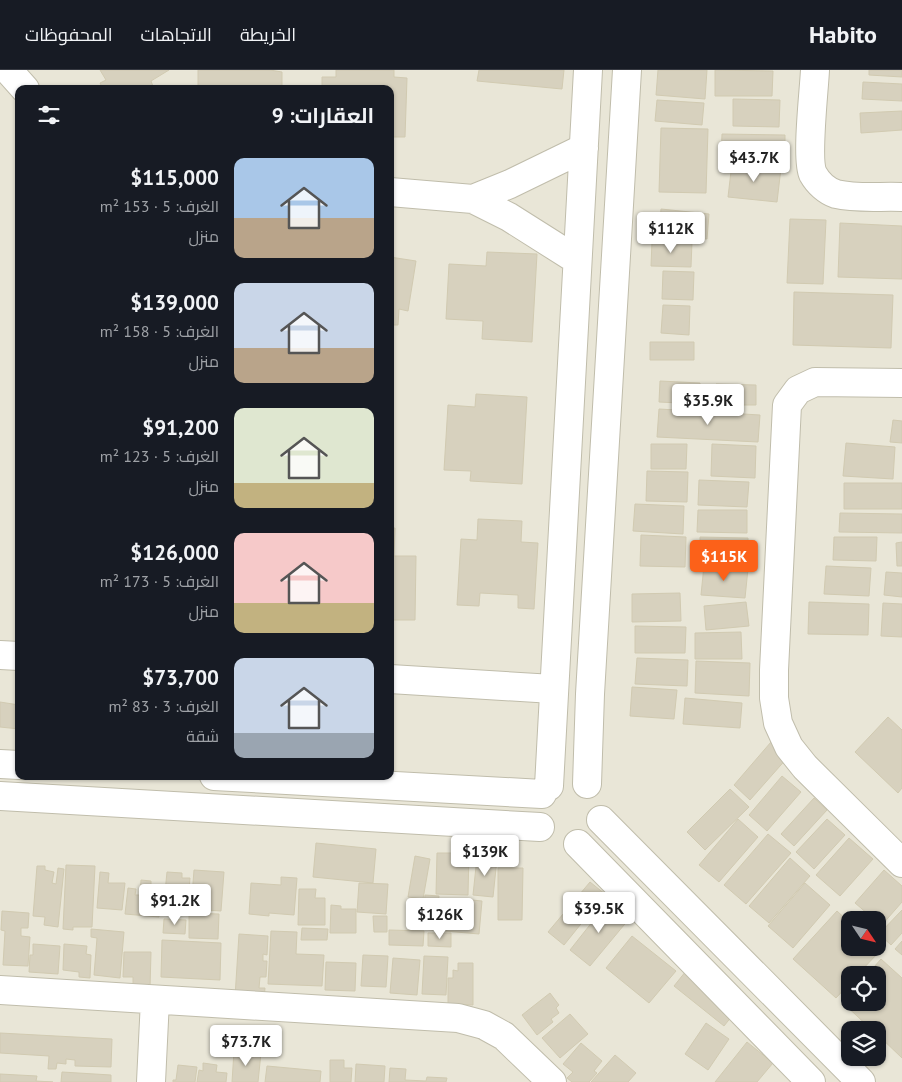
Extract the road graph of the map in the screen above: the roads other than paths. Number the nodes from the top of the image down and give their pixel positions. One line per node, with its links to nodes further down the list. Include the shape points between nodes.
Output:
1 (8, 70): 5 (street)
2 (588, 70): 6 (street)
3 (627, 70): 7 (street)
4 (815, 70): 10 (street, via 810,159 813,173 822,186 835,193)
5 (21, 85)
6 (586, 111): 7 (street); 8 (street)
7 (624, 112): 14 (street)
8 (584, 148): 11 (street, via 518,181); 12 (street)
9 (394, 192): 11 (street)
10 (902, 197)
11 (472, 199): 12 (street)
12 (577, 260): 13 (street)
13 (573, 338): 14 (street); 19 (street)
14 (611, 340): 23 (street)
15 (902, 383): 29 (street, via 815,382 798,390 787,405 774,698 778,723 789,747)
16 (0, 655): 17 (street)
17 (15, 656)
18 (394, 679): 19 (street)
19 (553, 689): 24 (street)
20 (0, 764): 21 (street)
21 (15, 765)
22 (309, 780): 24 (street)
23 (587, 784): 24 (street, via 567,779 557,781); 26 (street, via 600,800)
24 (545, 790): 27 (street, via 537,805)
25 (0, 796): 27 (street)
26 (601, 820): 28 (street, via 588,839); 32 (street)
27 (540, 827): 28 (street, via 552,841)
28 (578, 844): 33 (street)
29 (902, 863)
30 (0, 990): 31 (street)
31 (155, 1000): 34 (street); 35 (street, via 458,1018 484,1025 504,1036)
32 (780, 1000): 33 (street); 37 (street)
33 (754, 1025): 36 (street)
34 (151, 1082)
35 (552, 1082)
36 (811, 1082)
37 (861, 1082)

